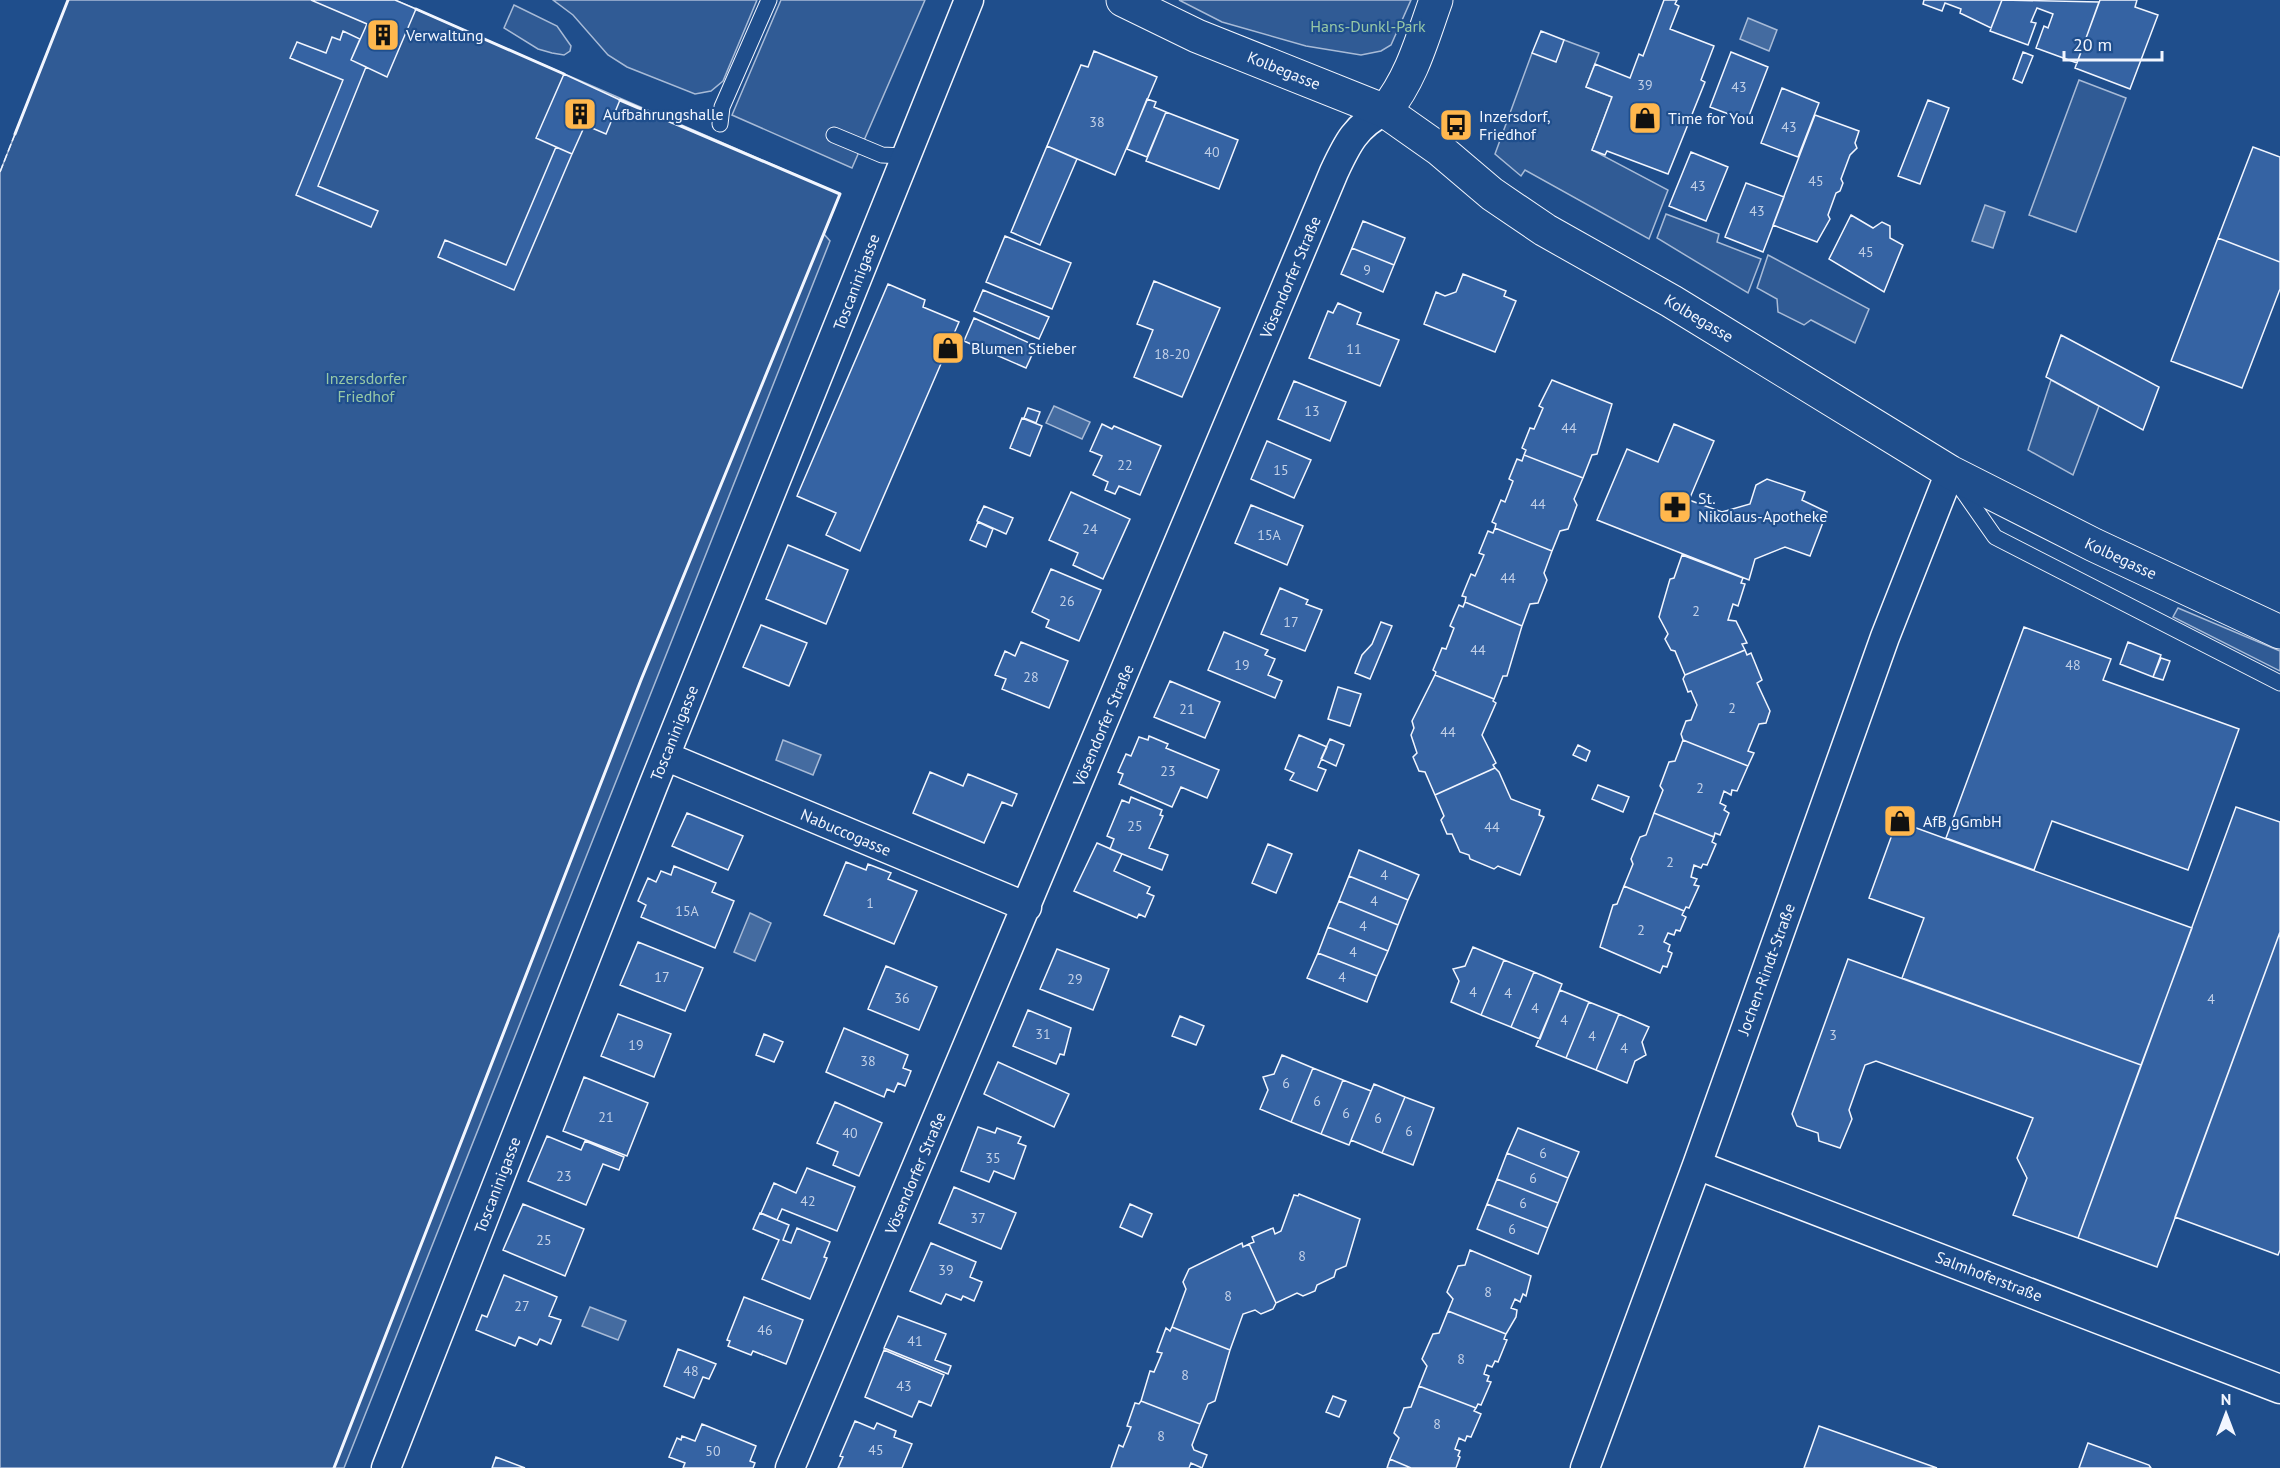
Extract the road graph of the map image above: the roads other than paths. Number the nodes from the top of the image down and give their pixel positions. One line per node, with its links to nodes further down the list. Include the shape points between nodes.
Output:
1 (769, 0): 6 (lane, via 722,107)
2 (969, 0): 8 (street, Toscaninigasse)
3 (1123, 0): 5 (main road, Kolbegasse, via 1197,36)
4 (1436, 0): 5 (main road, Vösendorfer Straße, via 1411,71)
5 (1385, 111): 9 (main road, Kolbegasse, via 1545,230 1679,306); 13 (street, Vösendorfer Straße, via 1357,129 1334,171)
6 (720, 124)
7 (834, 135): 8 (lane, via 882,155)
8 (904, 156): 12 (street, Toscaninigasse, via 852,295)
9 (1950, 472): 10 (main road, Kolbegasse); 11 (lane, via 1995,537); 14 (street, Jochen-Rindt-Straße, via 1885,637)
10 (2280, 632)
11 (2280, 683)
12 (665, 756): 13 (street, Nabuccogasse); 16 (street, Toscaninigasse)
13 (1027, 907): 17 (street, Vösendorfer Straße)
14 (1697, 1165): 15 (street, Salmhoferstraße); 18 (street, Jochen-Rindt-Straße)
15 (2280, 1389)
16 (386, 1468)
17 (790, 1468)
18 (1585, 1468)

